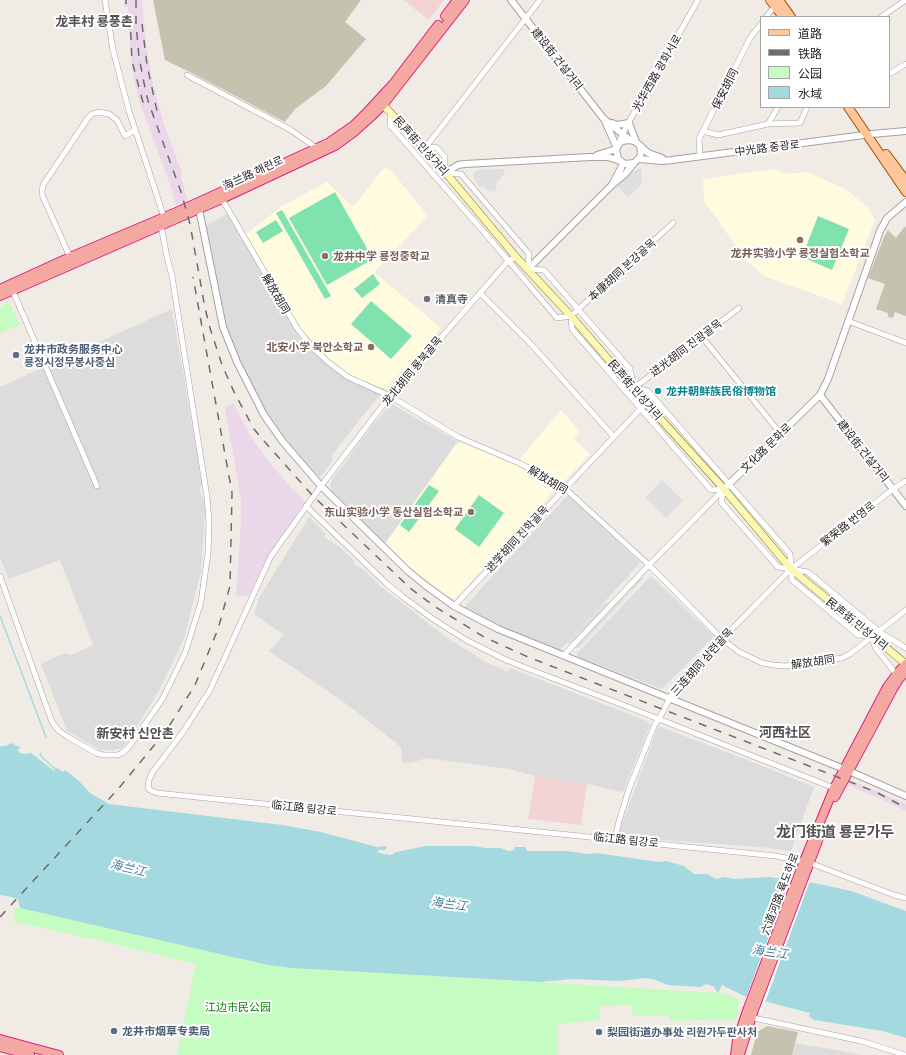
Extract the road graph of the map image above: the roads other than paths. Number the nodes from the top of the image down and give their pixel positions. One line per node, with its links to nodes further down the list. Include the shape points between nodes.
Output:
1 (105, 0): 27 (street, via 113,50)
2 (457, 0): 18 (highway, 海兰路 해란로)
3 (465, 0): 18 (highway, 海兰路 해란로)
4 (511, 0): 13 (street, 建设街 건설거리)
5 (540, 0): 13 (street)
6 (698, 0): 25 (street, 光华西路 광화서로)
7 (906, 0): 12 (street)
8 (778, 2): 9 (street); 10 (main road); 11 (main road)
9 (767, 16)
10 (783, 16)
11 (790, 16)
12 (882, 16)
13 (525, 19): 24 (street, 建设街 건설거리); 33 (street)
14 (760, 25): 28 (street, 保安胡同, via 750,38)
15 (906, 64): 16 (street)
16 (890, 73)
17 (187, 75): 34 (street, via 291,130)
18 (381, 102): 23 (main road, 民声街 민성거리); 34 (highway, 海兰路 해란로, via 354,125); 45 (highway, 海兰路 해란로, via 353,133 335,146)
19 (777, 108): 26 (street)
20 (807, 108): 26 (street, via 800,122)
21 (849, 108): 31 (main road)
22 (855, 108): 31 (main road)
23 (390, 112): 33 (main road, 民声街 민성거리); 52 (street, via 390,125)
24 (604, 118): 25 (street, via 617,125); 30 (street, 中光路 중광로); 35 (street)
25 (628, 123): 30 (street, 光华西路 광화서로); 32 (street)
26 (768, 124): 28 (street, via 718,135)
27 (135, 130): 48 (street); 53 (street, via 125,136 116,120 109,114 92,114 43,185 43,198)
28 (703, 132): 36 (street, 保安胡同, via 699,140)
29 (906, 132): 31 (street, 中光路 중광로)
30 (623, 134): 32 (street, 中光路 중광로); 35 (street, 光华西路 광화서로)
31 (869, 135): 36 (street, 中光路 중광로); 42 (main road); 44 (main road)
32 (635, 142): 35 (street, via 622,141); 38 (street, 中光路 중광로, via 654,156); 40 (street, via 641,154)
33 (424, 148): 41 (main road, 民声街 민성거리); 41 (street, via 436,147 445,156)
34 (318, 149): 48 (highway, 海兰路 해란로)
35 (617, 149): 37 (street); 39 (street)
36 (700, 156): 38 (street, 中光路 중광로)
37 (590, 158): 39 (street, via 608,157); 41 (street, via 465,164)
38 (668, 160): 40 (street, 中光路 중광로)
39 (620, 161): 40 (street, via 628,164); 43 (street, via 623,163)
40 (636, 161): 43 (street)
41 (445, 172): 51 (main road, 民声街 민성거리); 56 (street, via 461,174 529,254)
42 (906, 181)
43 (612, 185): 56 (street)
44 (906, 192)
45 (222, 199): 47 (highway, 海兰路 해란로); 69 (street, 解放胡同, via 288,316 304,338 337,370)
46 (906, 202): 64 (street, 文化路 문화로, via 883,224)
47 (199, 209): 50 (highway, 海兰路 해란로); 75 (street, via 223,327 237,362 255,399 274,429)
48 (164, 217): 53 (highway, 海兰路 해란로)
49 (673, 223): 62 (street, 本康胡同 본강골목)
50 (161, 226): 57 (highway, 海兰路 해란로); 83 (street, via 172,276 208,497 208,553 201,602 185,653 163,698 122,753 96,753 68,738 52,722)
51 (490, 227): 52 (main road); 54 (main road, 民声街 민성거리)
52 (484, 232): 55 (street)
53 (70, 257): 57 (highway, 海兰路 해란로)
54 (516, 257): 55 (street); 56 (main road, 民声街 민성거리)
55 (508, 261): 59 (street, 龙北胡同 룡북골목); 63 (street, via 558,318)
56 (528, 268): 62 (street, via 544,270); 63 (main road, 民声街 민성거리)
57 (11, 287): 58 (highway, 海兰路 해란로); 60 (highway, 海兰路 해란로); 74 (street)
58 (0, 288)
59 (480, 293): 69 (street, 龙北胡同 룡북골목); 72 (street, via 530,343)
60 (0, 296)
61 (739, 308): 65 (street, 进光胡同 진광골목)
62 (578, 310): 63 (street, 本康胡同 본강골목); 67 (street, via 630,369)
63 (571, 316): 67 (main road, 民声街 민성거리); 70 (street, via 572,329)
64 (848, 321): 66 (street); 68 (street, 文化路 문화로)
65 (702, 337): 67 (street, 进光胡同 진광골목); 71 (street)
66 (906, 343)
67 (634, 388): 70 (main road, 民声街 민성거리); 76 (street, via 648,391)
68 (820, 395): 71 (street, 文化路 문화로); 78 (street, 建设街 건설거리)
69 (390, 396): 75 (street, 龙北胡同 룡북골목); 77 (street, 解放胡同, via 458,437 519,463)
70 (643, 406): 72 (street, 进学胡同 진학골목); 76 (main road, 民声街 민성거리)
71 (781, 434): 76 (street, 文化路 문화로)
72 (614, 437): 77 (street, 进学胡同 진학골목)
73 (906, 481): 78 (street, 繁荣路 번영로)
74 (97, 486)
75 (321, 486): 79 (street, 临江路 림강로); 84 (street, via 408,571)
76 (726, 487): 81 (street, 文化路 문화로); 82 (main road, 民声街 민성거리)
77 (565, 488): 81 (street, 解放胡同); 84 (street, 进学胡同 진학골목)
78 (893, 489): 80 (street, 建设街 건설거리); 82 (street, 繁荣路 번영로)
79 (306, 506): 95 (street, via 388,584 449,630 504,659); 99 (street, 临江路 림강로, via 267,563 210,690 152,773 148,787 150,790 157,793)
80 (906, 506)
81 (649, 565): 88 (street, 解放胡同); 90 (street, 文化路 문화로)
82 (791, 569): 86 (street, via 808,572); 87 (main road, 民声街 민성거리); 88 (street, 三连胡同 삼련골목)
83 (0, 576)
84 (454, 606): 90 (street, via 498,629)
85 (906, 610): 86 (street, 解放胡同)
86 (878, 631): 87 (street, 解放胡同); 89 (street)
87 (872, 636): 88 (street, 解放胡同, via 842,658 785,666 748,658); 91 (main road, 民声街 민성거리); 93 (street, via 875,647)
88 (722, 639): 94 (street, 三连胡同 삼련골목)
89 (906, 648)
90 (563, 656): 94 (street)
91 (906, 664): 93 (highway, 六道河路 륙도하로)
92 (906, 672): 96 (highway, 六道河路 륙도하로, via 893,689)
93 (896, 674): 96 (highway, 六道河路 륙도하로, via 887,687)
94 (669, 698): 95 (street, 三连胡同 삼련골목); 96 (street)
95 (659, 719): 97 (street); 99 (street, 三连胡同 삼련골목, via 629,789)
96 (847, 770): 97 (highway, 六道河路 륙도하로); 98 (street); 100 (highway, 六道河路 륙도하로)
97 (834, 788): 100 (highway, 六道河路 륙도하로)
98 (906, 796)
99 (615, 839): 100 (street, 临江路 림강로, via 761,853)
100 (807, 862): 101 (street, 临江路 림강로, via 894,896); 102 (highway, 六道河路 륙도하로)
101 (906, 898)
102 (750, 1013): 104 (highway, 六道河路 륙도하로); 111 (highway, 六道河路 륙도하로); 112 (street, via 861,1041)
103 (0, 1039): 106 (highway)
104 (737, 1040): 109 (highway); 110 (highway, 六道河路 륙도하로)
105 (0, 1046): 106 (highway)
106 (11, 1049): 107 (highway); 108 (highway)
107 (30, 1055)
108 (59, 1055)
109 (730, 1055)
110 (735, 1055)
111 (740, 1055)
112 (905, 1055)

